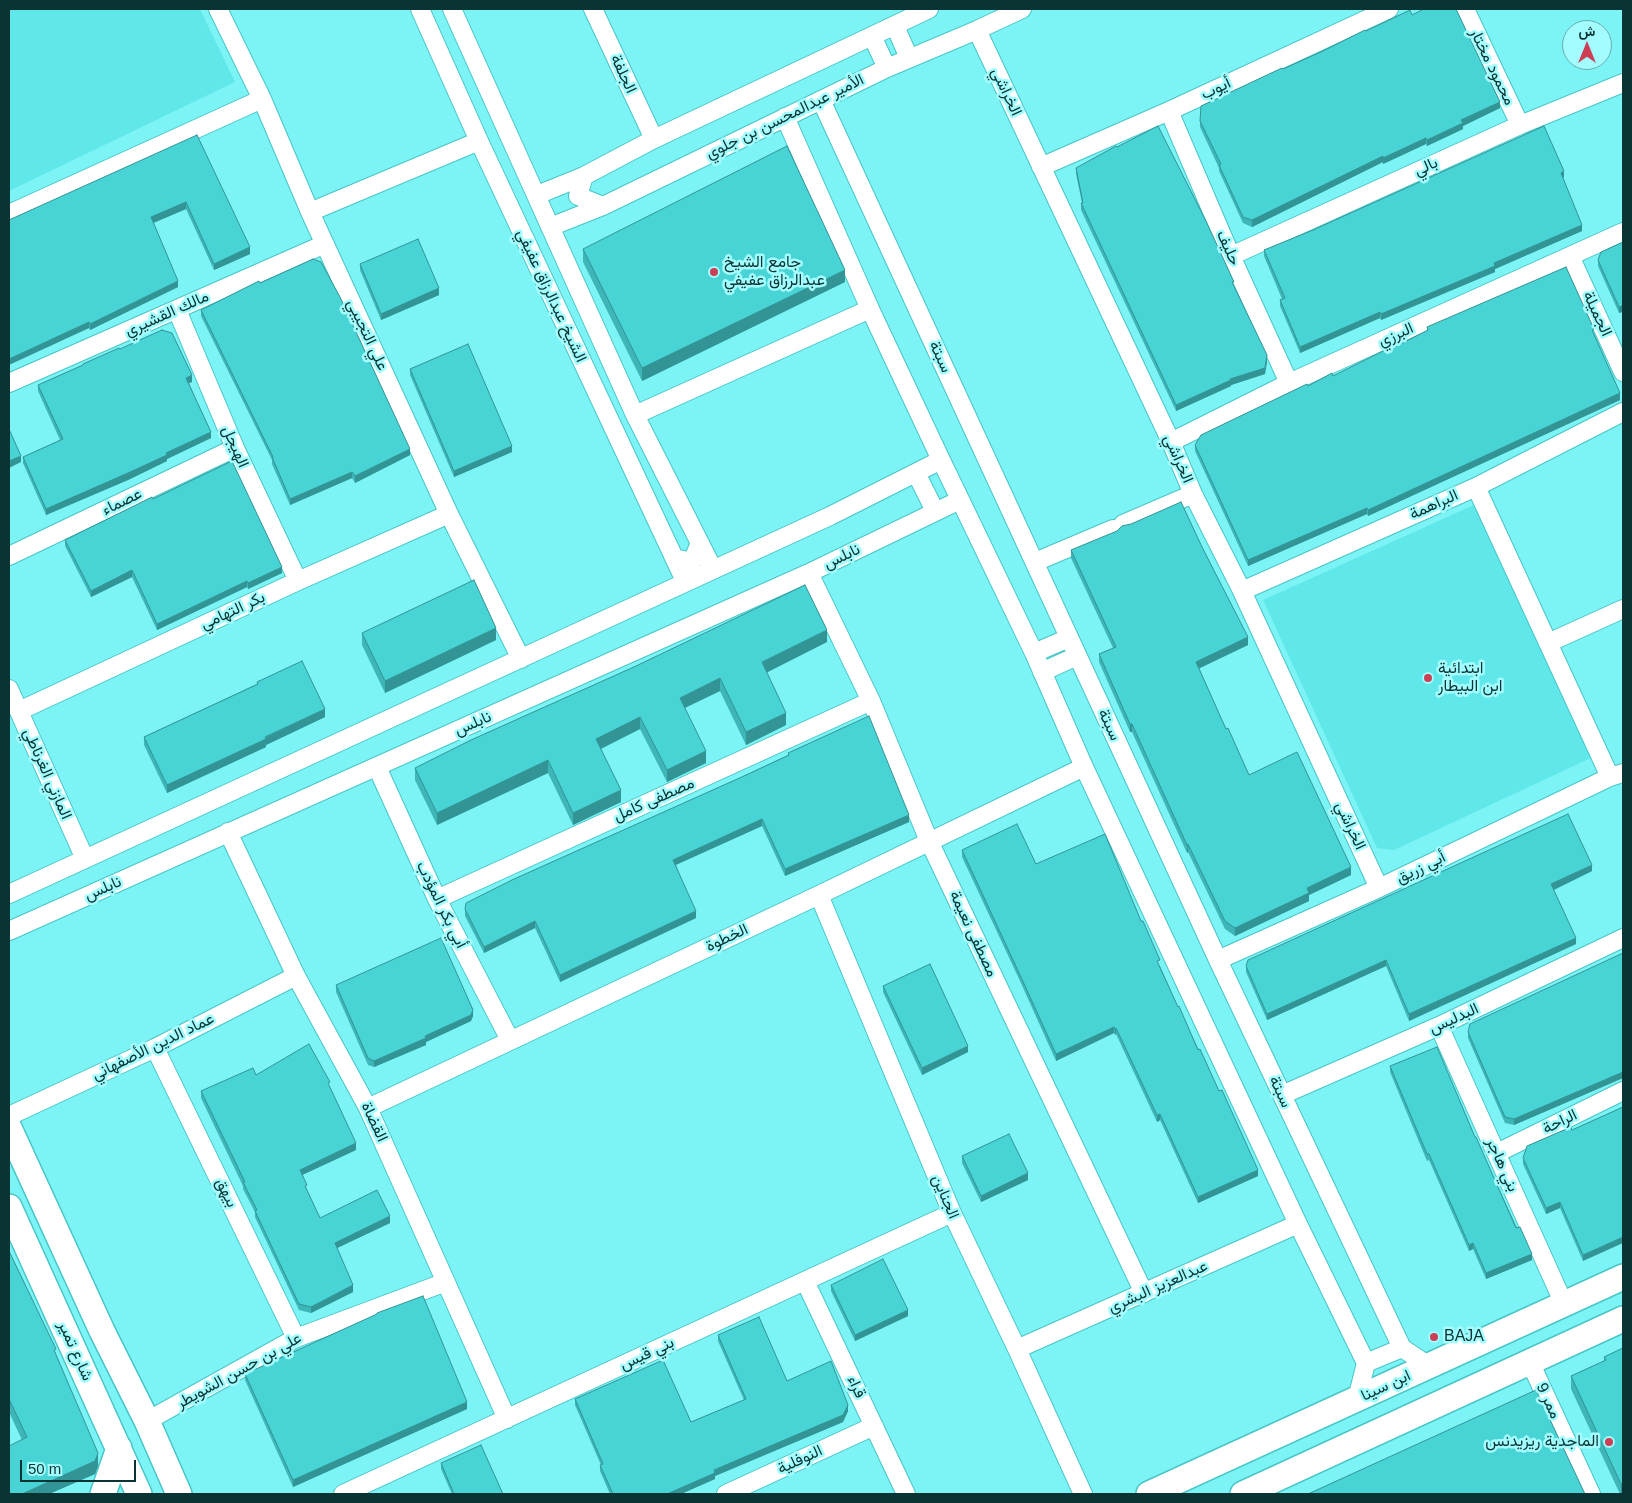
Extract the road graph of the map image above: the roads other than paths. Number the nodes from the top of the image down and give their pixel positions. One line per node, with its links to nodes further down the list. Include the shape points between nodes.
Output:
1 (218, 9): 15 (street, علي التجيبي)
2 (420, 9): 21 (street, الشيخ عبدالرزاق عفيفي)
3 (452, 9): 24 (street, الشيخ عبدالرزاق عفيفي)
4 (593, 9): 20 (street, الجلفة)
5 (929, 9): 9 (street)
6 (1022, 9): 10 (street, الأمير عبدالمحسن بن جلوي)
7 (1389, 9): 17 (street, أيوب)
8 (1465, 9): 19 (street, محمود مختار)
9 (894, 26): 11 (street); 12 (street)
10 (977, 30): 12 (street, الأمير عبدالمحسن بن جلوي); 22 (street, الخراشي)
11 (872, 36): 13 (street); 20 (street)
12 (910, 58): 13 (street, الأمير عبدالمحسن بن جلوي)
13 (887, 68): 16 (street, الأمير عبدالمحسن بن جلوي)
14 (1623, 83): 19 (street, بالي)
15 (262, 99): 26 (street, علي التجيبي); 27 (street)
16 (821, 100): 18 (street, الأمير عبدالمحسن بن جلوي); 52 (street, سبتة)
17 (1169, 111): 22 (street, أيوب); 31 (street, حليف)
18 (785, 117): 25 (street, الأمير عبدالمحسن بن جلوي); 33 (street)
19 (1520, 124): 31 (street, بالي)
20 (654, 139): 23 (street)
21 (479, 141): 26 (street); 51 (street, الشيخ عبدالرزاق عفيفي)
22 (1041, 167): 40 (street, الخراشي)
23 (584, 176): 24 (street); 25 (street, via 578,196)
24 (537, 195): 28 (street, الشيخ عبدالرزاق عفيفي)
25 (603, 206): 28 (street, الأمير عبدالمحسن بن جلوي)
26 (310, 212): 30 (street, علي التجيبي)
27 (9, 214)
28 (550, 228): 39 (street, الشيخ عبدالرزاق عفيفي)
29 (1623, 232): 32 (street, البرزي)
30 (325, 244): 34 (street, مالك القشيري); 48 (street, علي التجيبي)
31 (1231, 256): 37 (street, حليف)
32 (1570, 256): 35 (street, الجميلة); 37 (street, البرزي)
33 (870, 309): 39 (street); 42 (street)
34 (177, 310): 36 (street, مالك القشيري); 41 (street, الهيجل)
35 (1623, 372)
36 (9, 383)
37 (1290, 383): 40 (street, البرزي)
38 (1623, 412): 44 (street, البراهمة)
39 (635, 415): 49 (street, الشيخ عبدالرزاق عفيفي)
40 (1171, 442): 45 (street, الخراشي)
41 (235, 448): 50 (street, عصماء); 55 (street, الهيجل)
42 (941, 460): 43 (street); 46 (street)
43 (916, 473): 47 (street); 53 (street)
44 (1476, 487): 57 (street, البراهمة); 60 (street)
45 (1193, 494): 52 (street); 57 (street, الخراشي)
46 (960, 500): 47 (street, نابلس); 61 (street)
47 (935, 511): 54 (street, نابلس)
48 (449, 514): 55 (street, بكر التهامي); 63 (street, علي التجيبي)
49 (700, 543): 51 (street, via 692,562); 53 (street, الشيخ عبدالرزاق عفيفي)
50 (9, 556)
51 (674, 558): 56 (street, الشيخ عبدالرزاق عفيفي)
52 (1035, 562): 59 (street, سبتة)
53 (713, 569): 56 (street)
54 (808, 573): 66 (street, مصطفى نعيمة); 68 (street, نابلس)
55 (298, 581): 67 (street, بكر التهامي)
56 (685, 582): 63 (street)
57 (1242, 591): 74 (street, الخراشي)
58 (1623, 609): 60 (street)
59 (1069, 638): 61 (street); 62 (street, سبتة)
60 (1548, 642): 70 (street)
61 (1034, 653): 64 (street)
62 (1077, 656): 64 (street); 80 (street, سبتة)
63 (521, 660): 73 (street)
64 (1042, 672): 69 (street)
65 (9, 689): 67 (street, المازني الغرناطي)
66 (871, 701): 72 (street, مصطفى نعيمة); 77 (street, مصطفى كامل)
67 (19, 711): 73 (street, المازني الغرناطي)
68 (376, 767): 71 (street, نابلس); 77 (street, أبي بكر المؤدب)
69 (1084, 767): 72 (street, الخطوة); 93 (street)
70 (1617, 775): 74 (street, أبي زريق)
71 (228, 832): 78 (street, نابلس); 81 (street, القضاة)
72 (929, 841): 76 (street, الخطوة); 99 (street, مصطفى نعيمة)
73 (85, 859): 75 (street)
74 (1379, 888): 80 (street, أبي زريق)
75 (9, 894)
76 (819, 895): 83 (street, الخطوة); 92 (street, الجناين)
77 (437, 899): 83 (street, أبي بكر المؤدب)
78 (9, 931)
79 (1623, 938): 82 (street, البدليس)
80 (1218, 960): 86 (street, سبتة)
81 (296, 976): 84 (street, عماد الدين الأصفهاني); 87 (street, القضاة)
82 (1439, 1026): 86 (street, البدليس); 90 (street, بني هاجر)
83 (510, 1040): 87 (street, الخطوة)
84 (155, 1048): 88 (street, عماد الدين الأصفهاني); 102 (street, بيهق)
85 (1623, 1091): 90 (street, الراحة)
86 (1282, 1095): 103 (street, سبتة)
87 (368, 1108): 98 (street, القضاة)
88 (9, 1116)
89 (9, 1128): 94 (street)
90 (1496, 1153): 100 (street, بني هاجر)
91 (9, 1207): 95 (street, شارع تمير)
92 (952, 1213): 97 (street, بني قيس); 104 (street, الجناين)
93 (1298, 1224): 99 (street, عبدالعزيز البشري); 106 (street)
94 (56, 1232): 95 (street); 110 (street)
95 (26, 1245): 112 (street, شارع تمير)
96 (1623, 1278): 100 (street, ابن سينا)
97 (805, 1281): 109 (street, بني قيس); 111 (street, قراء)
98 (446, 1282): 102 (street, علي بن حسن الشويطر); 109 (street, القضاة)
99 (1144, 1293): 104 (street, عبدالعزيز البشري)
100 (1564, 1304): 107 (street, ابن سينا)
101 (1623, 1318): 105 (street)
102 (296, 1338): 110 (street, علي بن حسن الشويطر)
103 (1402, 1348): 106 (street); 107 (street)
104 (1018, 1349): 120 (street, الجناين)
105 (1530, 1362): 122 (street); 123 (street, ممر 9)
106 (1366, 1363): 108 (street)
107 (1429, 1366): 108 (street, ابن سينا)
108 (1357, 1399): 121 (street, ابن سينا)
109 (507, 1419): 113 (street, بني قيس)
110 (147, 1422): 116 (street)
111 (874, 1426): 118 (street, النوفلية); 119 (street, قراء)
112 (119, 1448): 114 (street); 115 (street, شارع تمير)
113 (366, 1490): 117 (street, بني قيس)
114 (103, 1494)
115 (139, 1494)
116 (179, 1494)
117 (343, 1494)
118 (726, 1494)
119 (906, 1494)
120 (1083, 1494)
121 (1149, 1494)
122 (1243, 1494)
123 (1591, 1494)

